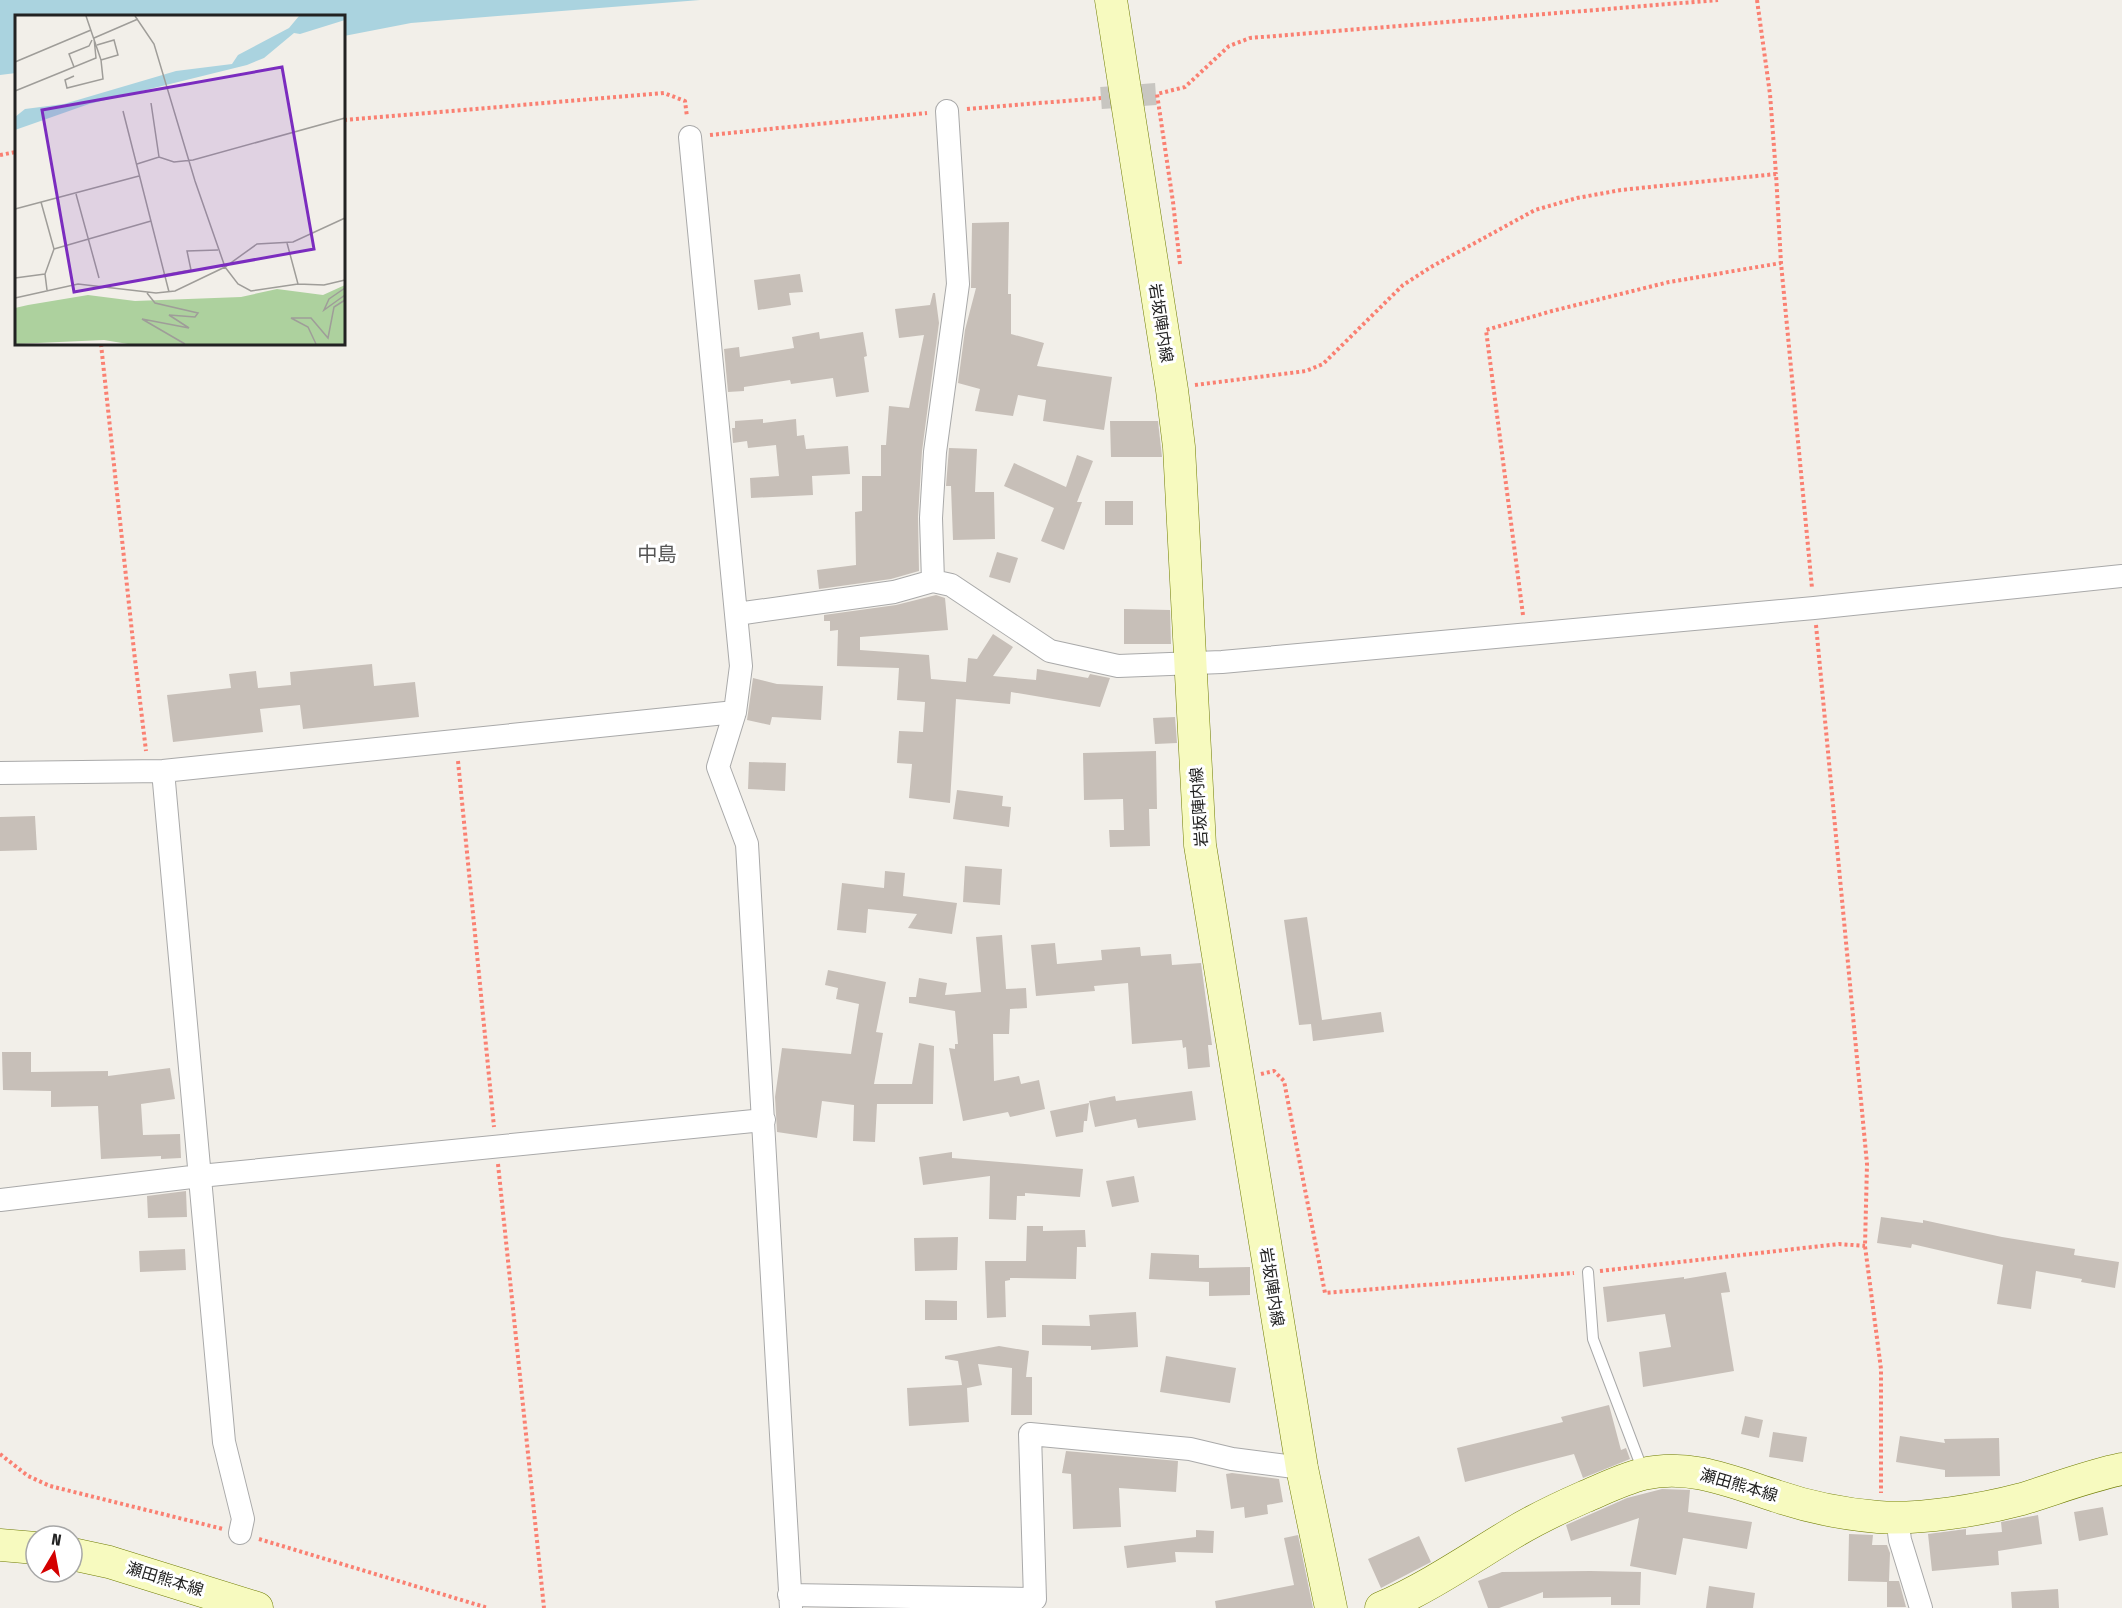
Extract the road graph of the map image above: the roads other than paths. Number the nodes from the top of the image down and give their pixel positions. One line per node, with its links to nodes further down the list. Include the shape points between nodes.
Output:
1 (1112, 10): 7 (main road, 岩坂陣内線, via 1179,447)
2 (946, 111): 5 (street, via 958,284 935,452)
3 (690, 137): 6 (street)
4 (2122, 576): 7 (street, via 1814,608)
5 (933, 581): 6 (street, via 894,592); 7 (street, via 951,585 1050,651 1118,666)
6 (737, 614): 8 (street, via 741,666)
7 (1190, 663): 15 (main road, 岩坂陣内線, via 1200,845)
8 (735, 712): 9 (street); 11 (street, via 718,767 747,844)
9 (156, 772): 10 (street); 12 (street)
10 (0, 773)
11 (764, 1120): 12 (street); 23 (street)
12 (200, 1176): 13 (street); 19 (street, via 224,1442 243,1519)
13 (0, 1200)
14 (1588, 1272): 17 (lane, via 1593,1340)
15 (1302, 1468): 23 (street, via 1190,1449 1030,1434 1035,1599); 25 (main road, 岩坂陣内線)
16 (2122, 1469): 18 (main road, 瀬田熊本線, via 2020,1499 1955,1513)
17 (1644, 1474): 18 (main road, 瀬田熊本線, via 1700,1472 1818,1508); 26 (main road, 瀬田熊本線, via 1613,1484 1513,1532 1410,1596)
18 (1889, 1517): 27 (street)
19 (240, 1533)
20 (0, 1545): 21 (main road)
21 (24, 1547)
22 (84, 1557): 24 (main road, 瀬田熊本線)
23 (790, 1602)
24 (257, 1608)
25 (1331, 1608)
26 (1380, 1608)
27 (1922, 1608)

